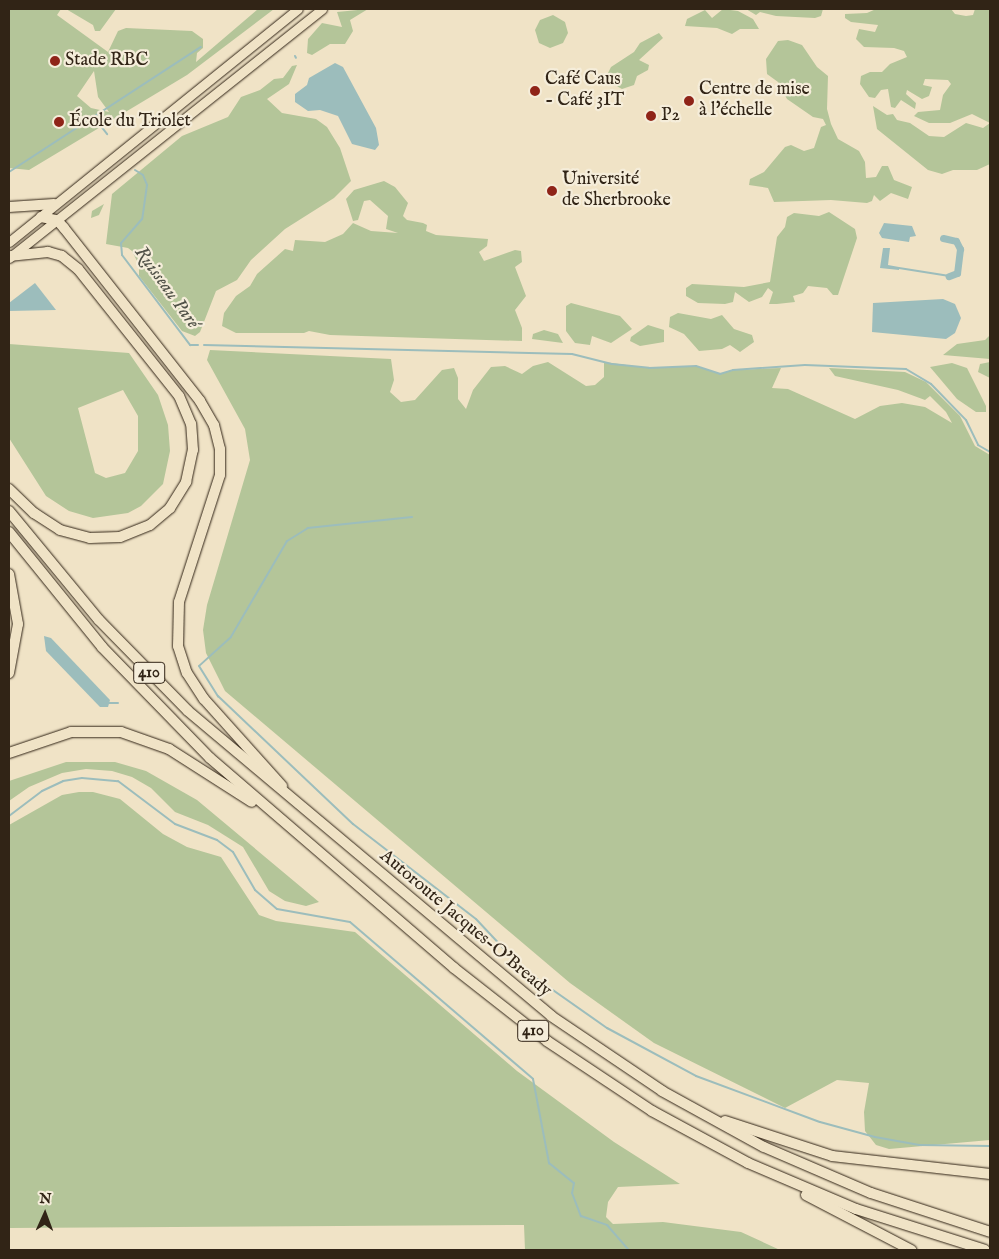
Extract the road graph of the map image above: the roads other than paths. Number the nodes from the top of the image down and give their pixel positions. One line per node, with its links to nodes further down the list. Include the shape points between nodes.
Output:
1 (298, 9): 3 (main road)
2 (322, 9): 6 (main road)
3 (54, 204): 4 (highway); 5 (main road)
4 (9, 207)
5 (41, 217): 6 (highway); 7 (main road)
6 (57, 220): 8 (main road); 15 (highway, via 200,400 216,428 220,471 179,602 176,623 179,650 187,673 204,699)
7 (9, 242)
8 (10, 257): 9 (highway, via 48,252 62,256 78,268 176,392 189,419 193,445 188,477 174,504 150,525 120,537 90,538 60,530 37,516)
9 (9, 489)
10 (9, 511): 15 (highway, Autoroute Jacques-O'Bready / 410, via 69,587 145,669 209,730)
11 (9, 532): 16 (highway, 410, via 69,609 129,677 202,750)
12 (9, 574): 13 (highway, via 18,618 16,648)
13 (9, 673)
14 (9, 753): 16 (highway, via 80,731 129,734 176,754)
15 (308, 815): 17 (highway, Autoroute Jacques-O'Bready / 410, via 550,1016 624,1068)
16 (276, 817): 18 (highway, 410, via 480,990 546,1041 658,1114)
17 (693, 1110): 19 (highway, via 832,1156); 20 (highway, Autoroute Jacques-O'Bready / 410, via 840,1181)
18 (764, 1170): 21 (highway, via 846,1218); 22 (highway, 410, via 876,1217)
19 (990, 1174)
20 (990, 1232)
21 (911, 1250)
22 (985, 1250)

